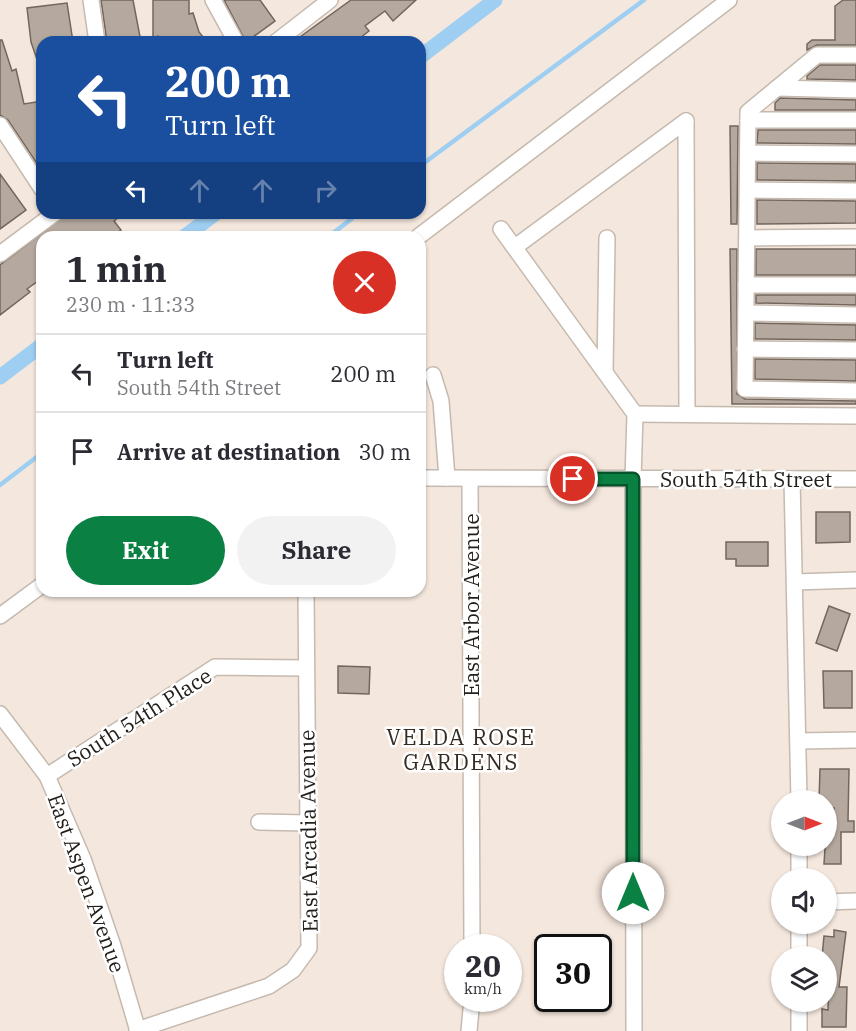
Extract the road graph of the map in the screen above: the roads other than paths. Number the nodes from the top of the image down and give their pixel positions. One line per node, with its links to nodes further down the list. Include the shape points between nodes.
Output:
1 (91, 0): 5 (street)
2 (213, 0): 6 (street)
3 (330, 0): 7 (street)
4 (729, 0): 21 (street)
5 (96, 36)
6 (233, 36)
7 (284, 36)
8 (856, 55): 9 (street, via 817,55)
9 (777, 88): 10 (street); 11 (street, via 748,112)
10 (856, 90)
11 (748, 120): 12 (street); 14 (street)
12 (856, 120)
13 (0, 125): 16 (street)
14 (748, 153): 15 (street); 17 (street)
15 (856, 154)
16 (36, 180)
17 (747, 190): 18 (street); 24 (street)
18 (856, 191)
19 (47, 219): 26 (street)
20 (501, 229): 25 (street)
21 (426, 231)
22 (856, 237): 24 (street)
23 (607, 238): 33 (street)
24 (747, 238): 27 (street)
25 (515, 247): 33 (street); 37 (street, via 686,121)
26 (0, 254)
27 (746, 285): 28 (street); 29 (street)
28 (856, 285)
29 (746, 313): 30 (street); 31 (street)
30 (856, 315)
31 (745, 349): 32 (street); 35 (street, via 745,389)
32 (856, 350)
33 (605, 372): 36 (street)
34 (433, 375): 40 (street, via 441,401)
35 (856, 391)
36 (635, 414): 37 (street); 42 (street)
37 (687, 414): 38 (street)
38 (856, 416)
39 (426, 478): 40 (street, South 54th Street)
40 (447, 478): 41 (street, South 54th Street)
41 (470, 478): 42 (street, South 54th Street); 60 (street, East Arbor Avenue)
42 (633, 479): 43 (street, South 54th Street); 65 (street)
43 (792, 479): 44 (street, South 54th Street); 46 (street)
44 (856, 479)
45 (856, 580): 46 (street)
46 (795, 582): 53 (street)
47 (36, 589): 49 (street)
48 (306, 597): 50 (street, East Arcadia Avenue)
49 (0, 616)
50 (306, 668): 54 (street, South 54th Place, via 215,667); 57 (street, East Arcadia Avenue)
51 (0, 714): 54 (street, East Aspen Avenue)
52 (856, 740): 53 (street)
53 (799, 741): 55 (street)
54 (47, 776): 63 (street, East Aspen Avenue, via 87,870)
55 (799, 790)
56 (259, 822): 57 (street)
57 (307, 823): 63 (street, East Arcadia Avenue, via 309,948 293,970 269,986)
58 (837, 902): 59 (street)
59 (856, 902)
60 (472, 934)
61 (471, 1012): 64 (street)
62 (799, 1012): 66 (street)
63 (137, 1031)
64 (469, 1031)
65 (634, 1031)
66 (799, 1031)

